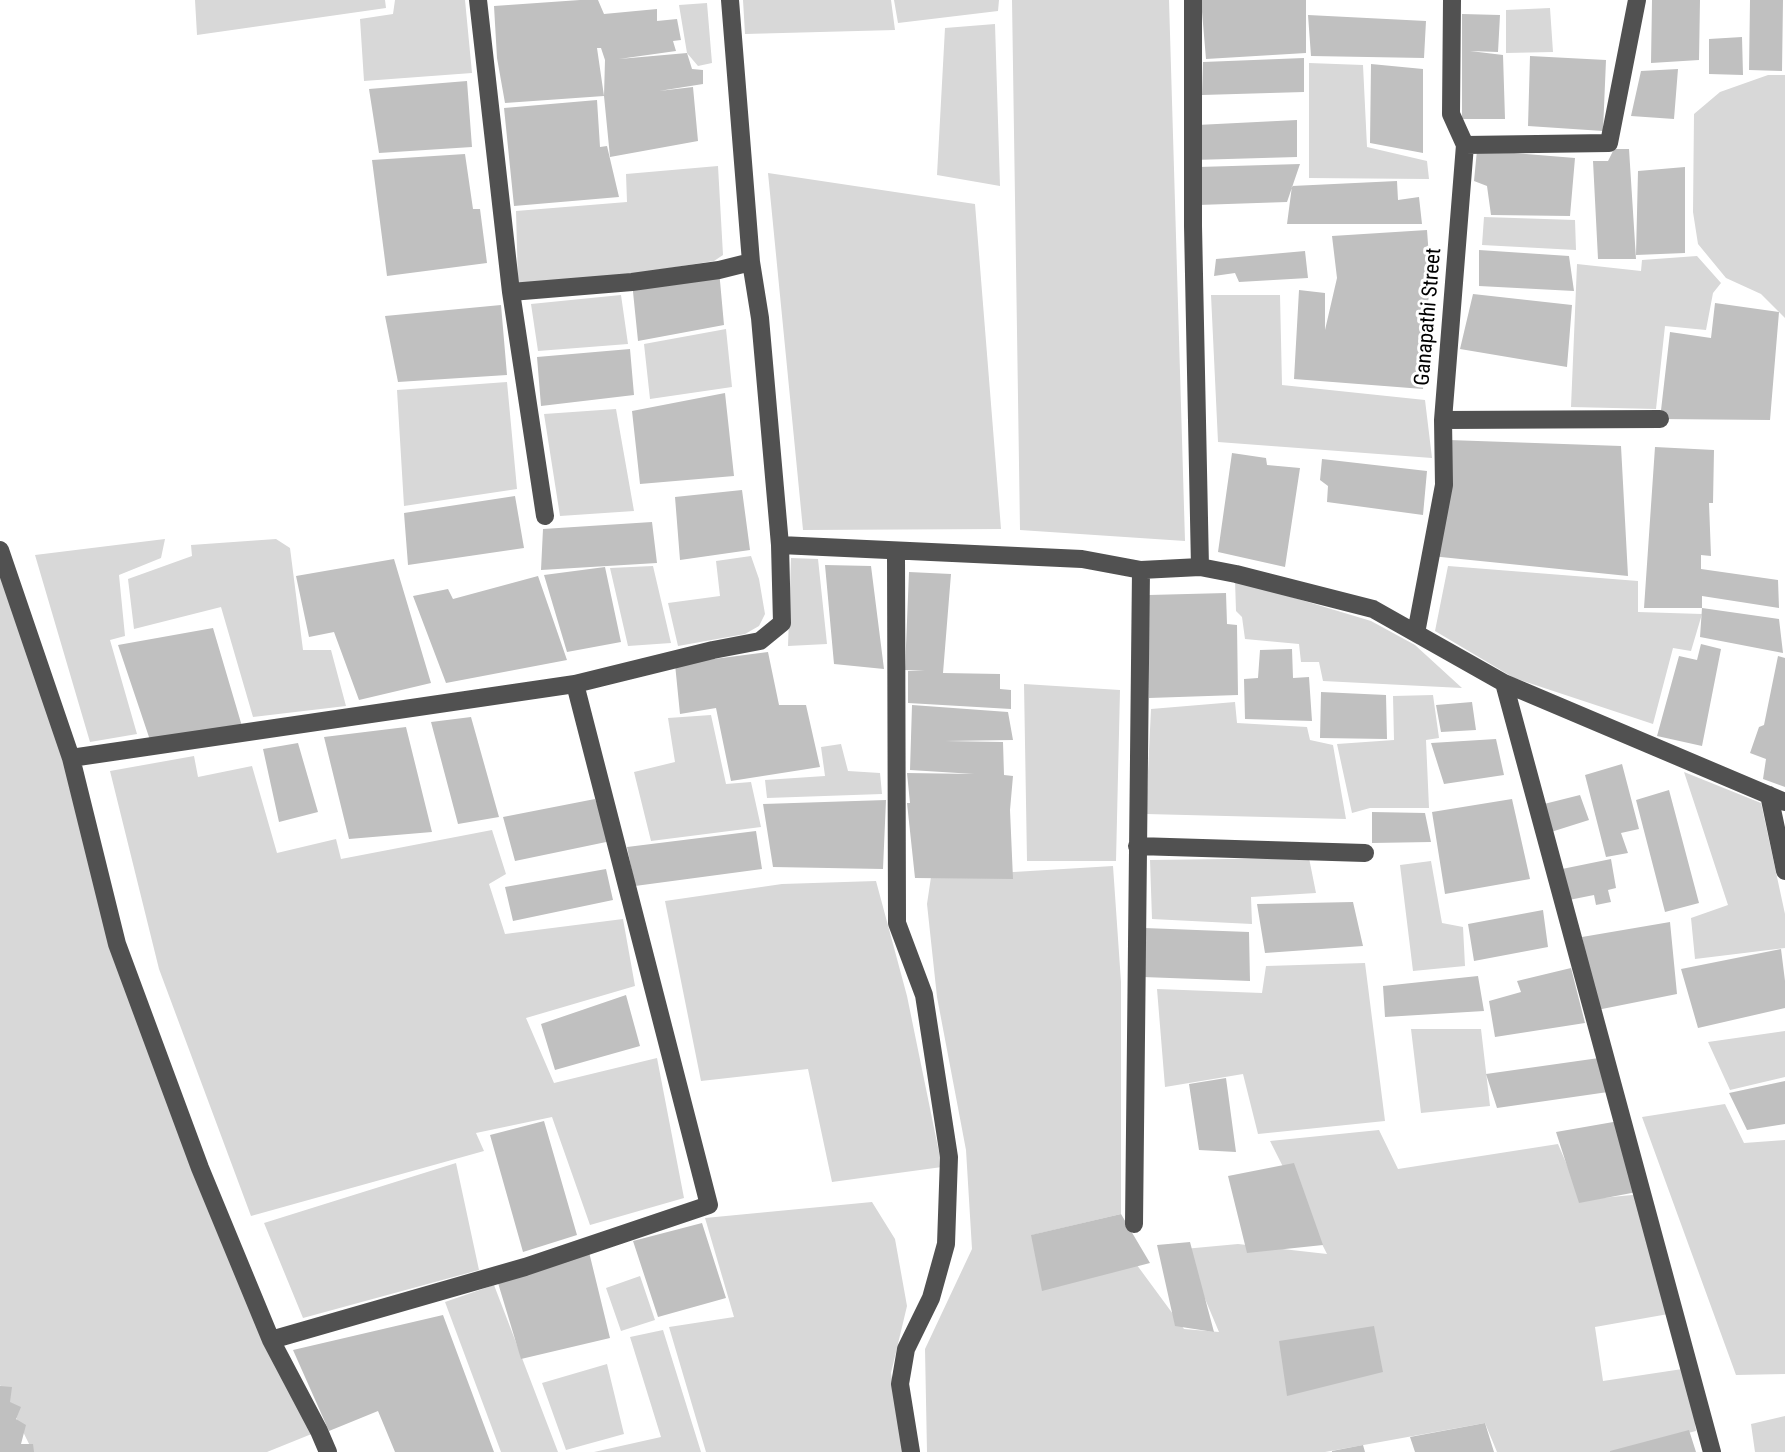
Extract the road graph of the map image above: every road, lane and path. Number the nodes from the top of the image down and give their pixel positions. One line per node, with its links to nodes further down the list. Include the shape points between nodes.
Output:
1 (478, 0): 8 (street)
2 (730, 0): 7 (street)
3 (1193, 0): 15 (street)
4 (1452, 0): 6 (street, via 1451,114)
5 (1637, 0): 6 (street, via 1609,143)
6 (1465, 145): 10 (street, Ganapathi Street)
7 (751, 262): 8 (street, via 632,282); 12 (street)
8 (510, 292): 11 (street)
9 (1660, 419): 10 (street)
10 (1443, 420): 17 (street, Ganapathi Street, via 1444,485)
11 (545, 516)
12 (780, 545): 14 (street); 19 (street, via 782,623 760,641)
13 (0, 550): 20 (street)
14 (896, 551): 16 (street, via 1082,559); 28 (street, via 897,923 924,995 949,1157 946,1244 931,1298 906,1349 900,1384)
15 (1200, 567): 16 (street); 17 (street, via 1373,609)
16 (1141, 570): 22 (street)
17 (1416, 634): 18 (street)
18 (1504, 682): 21 (street); 29 (street)
19 (575, 684): 20 (street); 26 (street, via 709,1205 525,1267)
20 (71, 758): 26 (street, via 117,944 200,1168)
21 (1777, 799): 24 (street)
22 (1137, 846): 23 (street); 25 (street)
23 (1365, 853)
24 (1785, 871)
25 (1134, 1224)
26 (271, 1340): 27 (street)
27 (328, 1452)
28 (911, 1452)
29 (1712, 1452)

